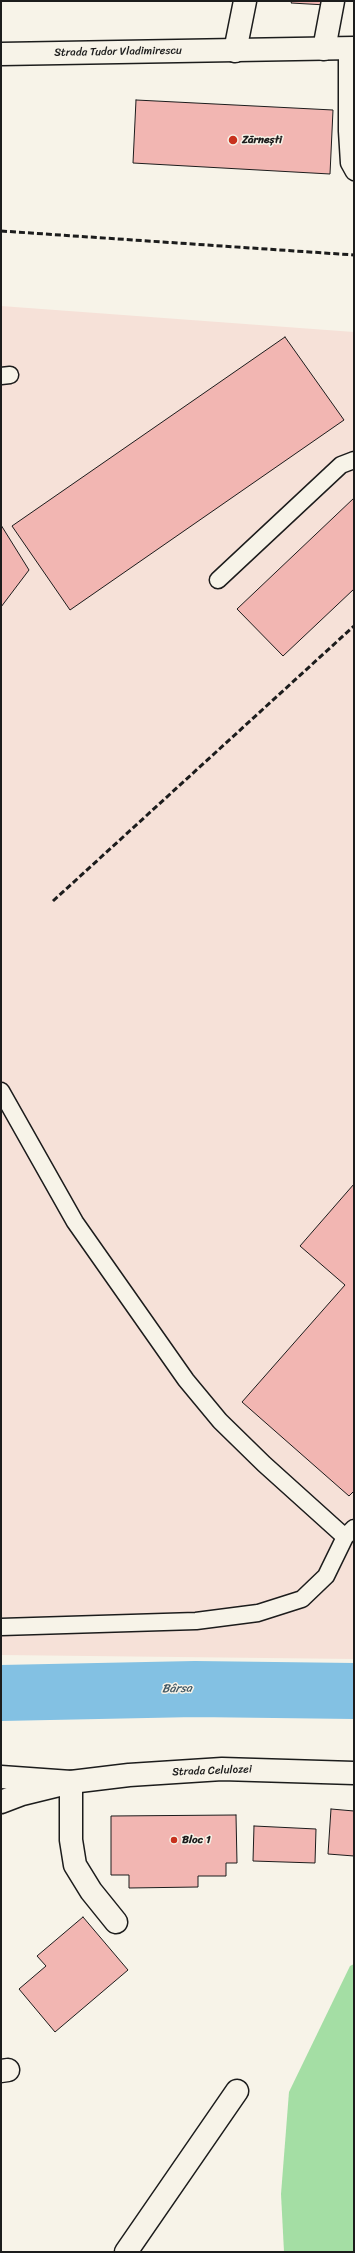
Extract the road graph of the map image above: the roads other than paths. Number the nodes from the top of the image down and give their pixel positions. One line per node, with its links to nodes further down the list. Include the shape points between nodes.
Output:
1 (245, 1): 5 (street)
2 (333, 1): 4 (street)
3 (351, 48): 4 (street, Strada Tudor Vladimirescu); 7 (lane, via 347,131 349,163)
4 (324, 49): 5 (street, Strada Tudor Vladimirescu)
5 (235, 51): 6 (street, Strada Tudor Vladimirescu)
6 (1, 54)
7 (354, 172)
8 (354, 460): 9 (lane, via 341,465)
9 (218, 580)
10 (1, 1091): 11 (lane, via 75,1222 186,1380 220,1421 258,1459)
11 (350, 1532): 12 (lane, via 326,1576 302,1599 258,1613 196,1621)
12 (1, 1627)
13 (354, 1773): 15 (street, Strada Celulozei, via 222,1769)
14 (1, 1777): 15 (street, Strada Celulozei)
15 (71, 1782): 16 (street, Strada Celulozei); 17 (street, via 71,1840 75,1865 90,1891)
16 (1, 1802)
17 (116, 1922)
18 (237, 2091): 19 (street)
19 (126, 2252)

